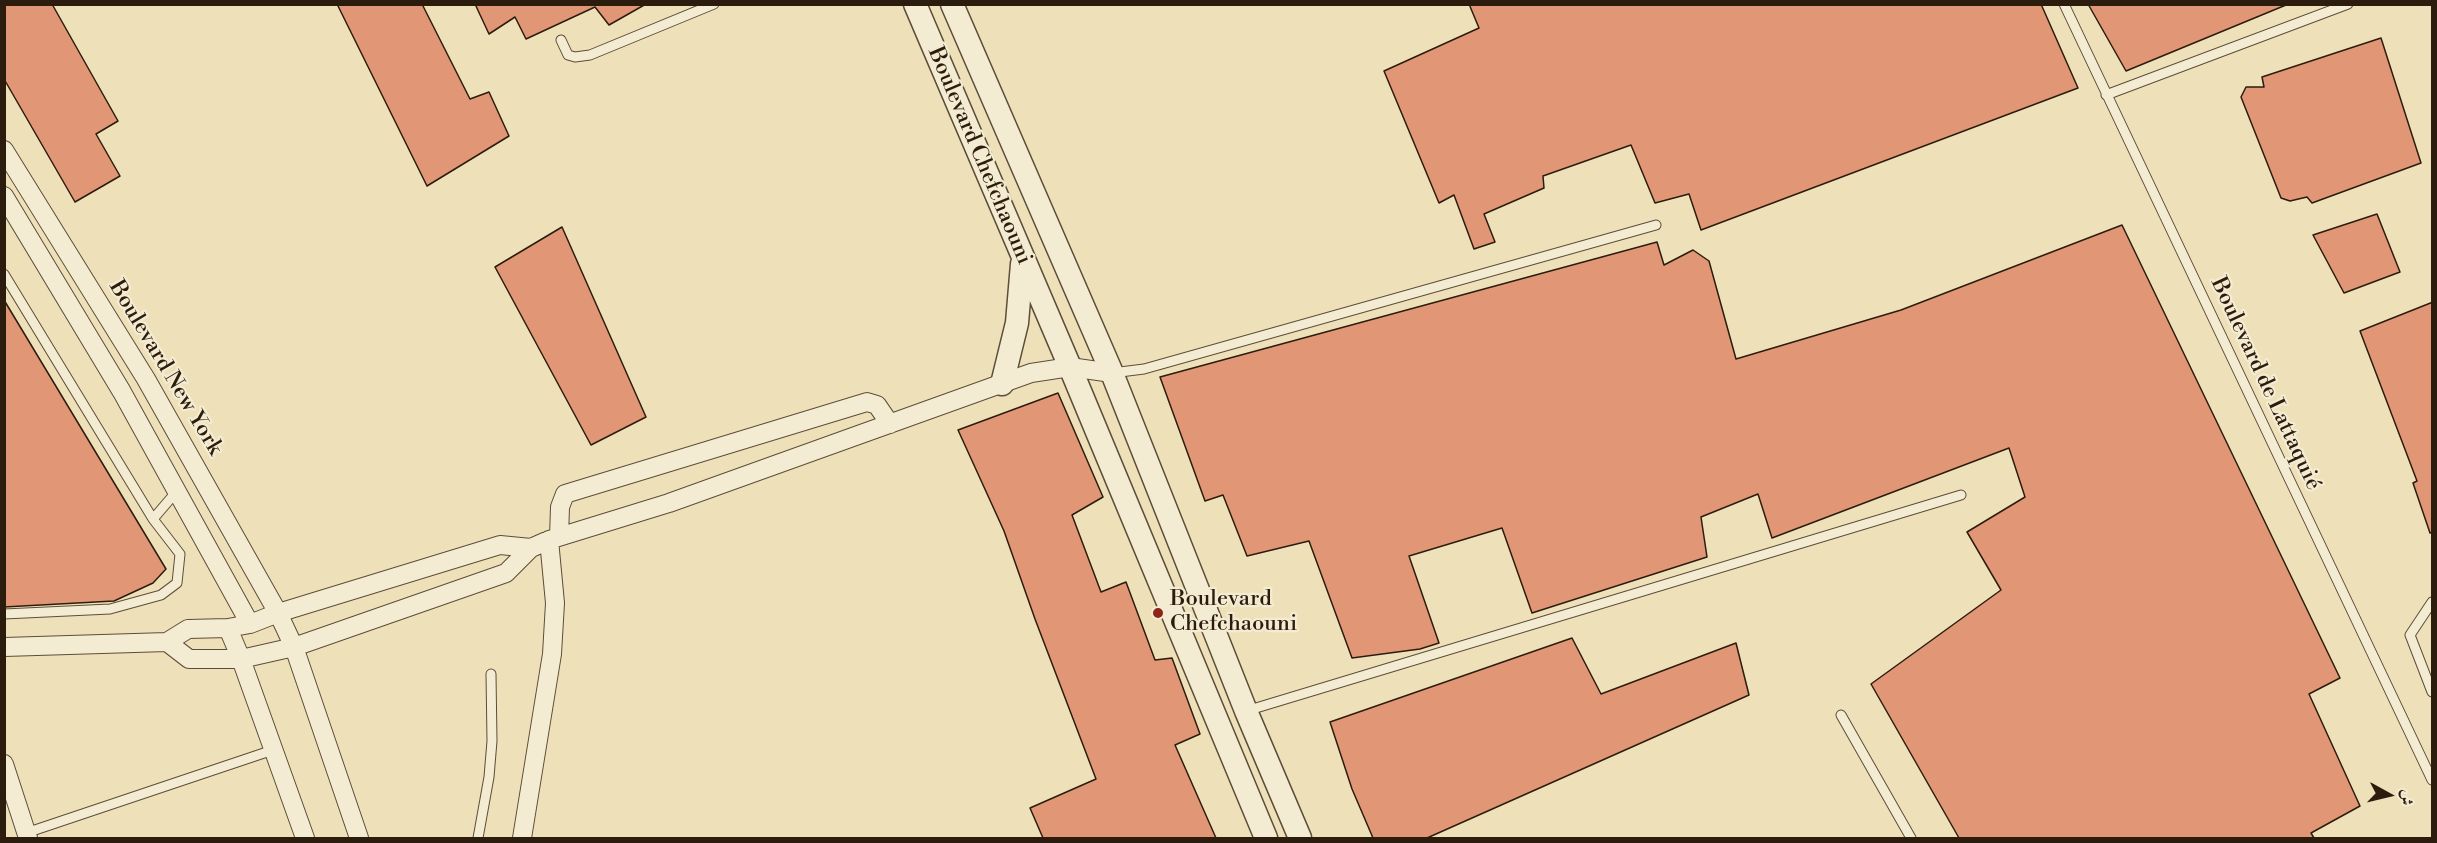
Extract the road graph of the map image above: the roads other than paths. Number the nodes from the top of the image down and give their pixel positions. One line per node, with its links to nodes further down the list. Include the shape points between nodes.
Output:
1 (714, 4): 6 (lane, via 590,55 568,55)
2 (915, 4): 8 (street, Boulevard Chefchaouni)
3 (952, 4): 7 (street, Boulevard Chefchaouni)
4 (2064, 4): 9 (lane, Boulevard de Lattaquié)
5 (2348, 4): 9 (lane)
6 (561, 40)
7 (978, 64): 8 (street); 18 (street, Boulevard Chefchaouni)
8 (946, 79): 15 (street, Boulevard Chefchaouni)
9 (2106, 95): 43 (lane, Boulevard de Lattaquié)
10 (4, 150): 13 (street, Boulevard New York)
11 (4, 196): 14 (street)
12 (1656, 225): 18 (lane, via 1144,369)
13 (55, 232): 14 (street); 19 (street, Boulevard New York)
14 (34, 243): 21 (street)
15 (1022, 260): 17 (street, Boulevard Chefchaouni); 20 (street, via 1017,323)
16 (4, 274): 25 (lane)
17 (1070, 368): 18 (street); 20 (street, via 1039,371); 49 (street, Boulevard Chefchaouni)
18 (1112, 373): 39 (street, Boulevard Chefchaouni)
19 (146, 379): 21 (street); 29 (street, Boulevard New York)
20 (1002, 384): 22 (street)
21 (122, 392): 23 (street)
22 (891, 424): 26 (street, via 669,503); 26 (street, via 877,405 867,402 565,494)
23 (177, 491): 25 (lane); 31 (street)
24 (1961, 495): 39 (lane)
25 (153, 519): 30 (lane, via 180,554 177,583 161,595 110,609)
26 (554, 538): 27 (street); 48 (street, via 552,654)
27 (531, 548): 29 (street, via 500,545); 35 (street, via 506,573)
28 (2432, 604): 38 (lane, via 2410,635)
29 (278, 613): 31 (street); 35 (street, Boulevard New York)
30 (4, 614)
31 (250, 624): 32 (street)
32 (228, 628): 33 (street, via 188,629); 36 (street)
33 (167, 642): 34 (street); 36 (street, via 189,659)
34 (4, 646)
35 (294, 647): 36 (street); 46 (street, Boulevard New York)
36 (242, 659): 41 (street)
37 (491, 674): 47 (lane, via 492,741)
38 (2433, 692)
39 (1246, 711): 50 (street, Boulevard Chefchaouni)
40 (1841, 715): 51 (lane)
41 (273, 750): 44 (lane); 45 (street)
42 (4, 764): 44 (street)
43 (2433, 780)
44 (27, 836)
45 (305, 838)
46 (359, 838)
47 (478, 838)
48 (522, 838)
49 (1266, 838)
50 (1300, 838)
51 (1911, 838)

